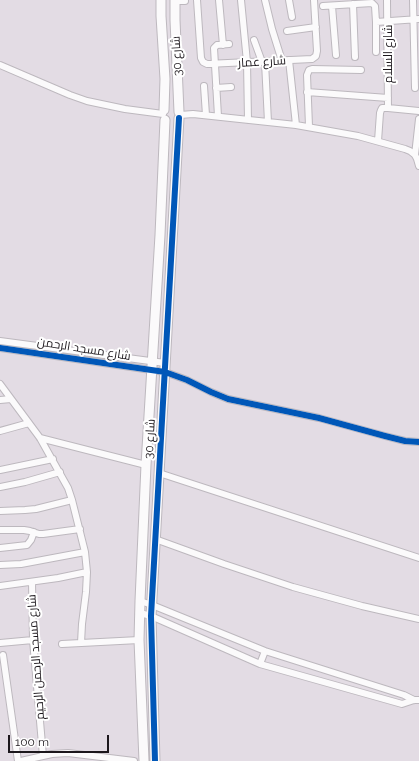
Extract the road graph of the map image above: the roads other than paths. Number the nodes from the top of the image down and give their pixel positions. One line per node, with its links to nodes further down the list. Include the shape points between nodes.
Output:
1 (162, 0): 40 (street, شارع 30)
2 (197, 0): 29 (street, شارع عمار, via 201,58 203,62)
3 (219, 0): 29 (street, via 226,44 215,47)
4 (240, 0): 27 (street)
5 (265, 0): 26 (street)
6 (289, 0): 15 (street)
7 (314, 0): 19 (street)
8 (387, 0): 17 (street, شارع السلام)
9 (413, 0): 16 (street)
10 (178, 1): 41 (street, شارع 30, via 175,20)
11 (340, 3): 12 (street); 14 (street)
12 (352, 4): 18 (street, via 374,4); 24 (street)
13 (323, 6): 14 (street)
14 (332, 6): 23 (street)
15 (292, 17)
16 (417, 19): 17 (street); 35 (street)
17 (388, 21): 18 (street); 37 (street, شارع السلام)
18 (376, 22): 22 (street)
19 (316, 27): 20 (street); 25 (street, شارع عمار, via 316,56 310,60)
20 (287, 31)
21 (254, 40): 28 (street)
22 (376, 52)
23 (336, 55)
24 (355, 57)
25 (289, 60): 26 (street, شارع عمار); 47 (street)
26 (282, 61): 28 (street, شارع عمار)
27 (247, 62): 28 (street, شارع عمار); 29 (street, شارع عمار); 45 (street)
28 (264, 62): 46 (street)
29 (215, 64): 34 (street)
30 (0, 66): 40 (street, via 87,101)
31 (361, 70): 36 (street, via 309,70)
32 (204, 86): 42 (street)
33 (231, 87): 34 (street)
34 (216, 88): 43 (street)
35 (415, 88)
36 (307, 92): 37 (street); 48 (street)
37 (388, 98): 38 (street, شارع السلام)
38 (386, 108): 39 (street); 49 (street, شارع السلام, via 380,111)
39 (419, 111)
40 (164, 115): 41 (street, via 170,123); 41 (street, via 169,106 172,106 178,109); 55 (street, شارع 30)
41 (179, 115): 42 (street); 56 (street, شارع 30)
42 (206, 115): 43 (street)
43 (218, 116): 45 (street)
44 (419, 119): 50 (street)
45 (248, 120): 46 (street)
46 (268, 122): 47 (street)
47 (296, 125): 48 (street)
48 (309, 126): 49 (street)
49 (378, 141): 51 (street, via 405,149)
50 (418, 141): 51 (street)
51 (415, 155): 52 (street)
52 (419, 166)
53 (0, 341): 55 (street, شارع مسجد الرحمن)
54 (0, 348): 55 (street, شارع مسجد الرحمن)
55 (152, 366): 56 (street, شارع مسجد الرحمن); 63 (street, شارع 30)
56 (165, 368): 64 (street, شارع 30); 65 (street, شارع مسجد الرحمن, via 228,399)
57 (0, 384): 58 (street)
58 (11, 399): 59 (street); 60 (street)
59 (0, 400)
60 (29, 423): 61 (street); 62 (street)
61 (0, 431)
62 (40, 438): 66 (street); 67 (street)
63 (148, 439): 64 (street); 67 (street, شارع 30)
64 (161, 440): 70 (street, شارع 30)
65 (419, 442)
66 (53, 459): 68 (street); 69 (street)
67 (146, 464): 85 (street, شارع 30)
68 (0, 470)
69 (60, 472): 71 (street); 72 (street)
70 (159, 474): 77 (street, شارع 30); 80 (street)
71 (0, 487)
72 (72, 500): 73 (street, via 36,509); 74 (street)
73 (0, 511)
74 (80, 529): 76 (street, via 43,534); 79 (street)
75 (0, 530): 76 (street)
76 (34, 532): 78 (street, via 27,545)
77 (155, 539): 86 (street, شارع 30); 89 (street, via 294,587)
78 (0, 548)
79 (85, 552): 81 (street, via 21,564); 82 (street)
80 (419, 558)
81 (0, 565)
82 (87, 572): 83 (street); 93 (street)
83 (32, 582): 84 (street); 90 (street, شارع مسجد الرحمن الرحيم)
84 (0, 586)
85 (140, 601): 86 (street); 87 (street, شارع 30)
86 (152, 605): 88 (street, شارع 30); 95 (street)
87 (140, 613): 88 (street); 91 (street, شارع 30)
88 (151, 616): 97 (street); 105 (street, شارع 30)
89 (419, 619)
90 (33, 640): 92 (street); 100 (street, شارع مسجد الرحمن الرحيم)
91 (139, 640): 93 (street); 104 (street, شارع 30)
92 (0, 643)
93 (81, 643): 94 (street)
94 (62, 644)
95 (265, 651): 97 (street); 99 (street)
96 (3, 655): 98 (street)
97 (260, 664): 99 (street, via 402,704)
98 (2, 666): 101 (street)
99 (417, 700)
100 (43, 756): 102 (street); 103 (street, via 68,753)
101 (18, 761)
102 (21, 761)
103 (134, 761)
104 (144, 761)
105 (155, 761)

